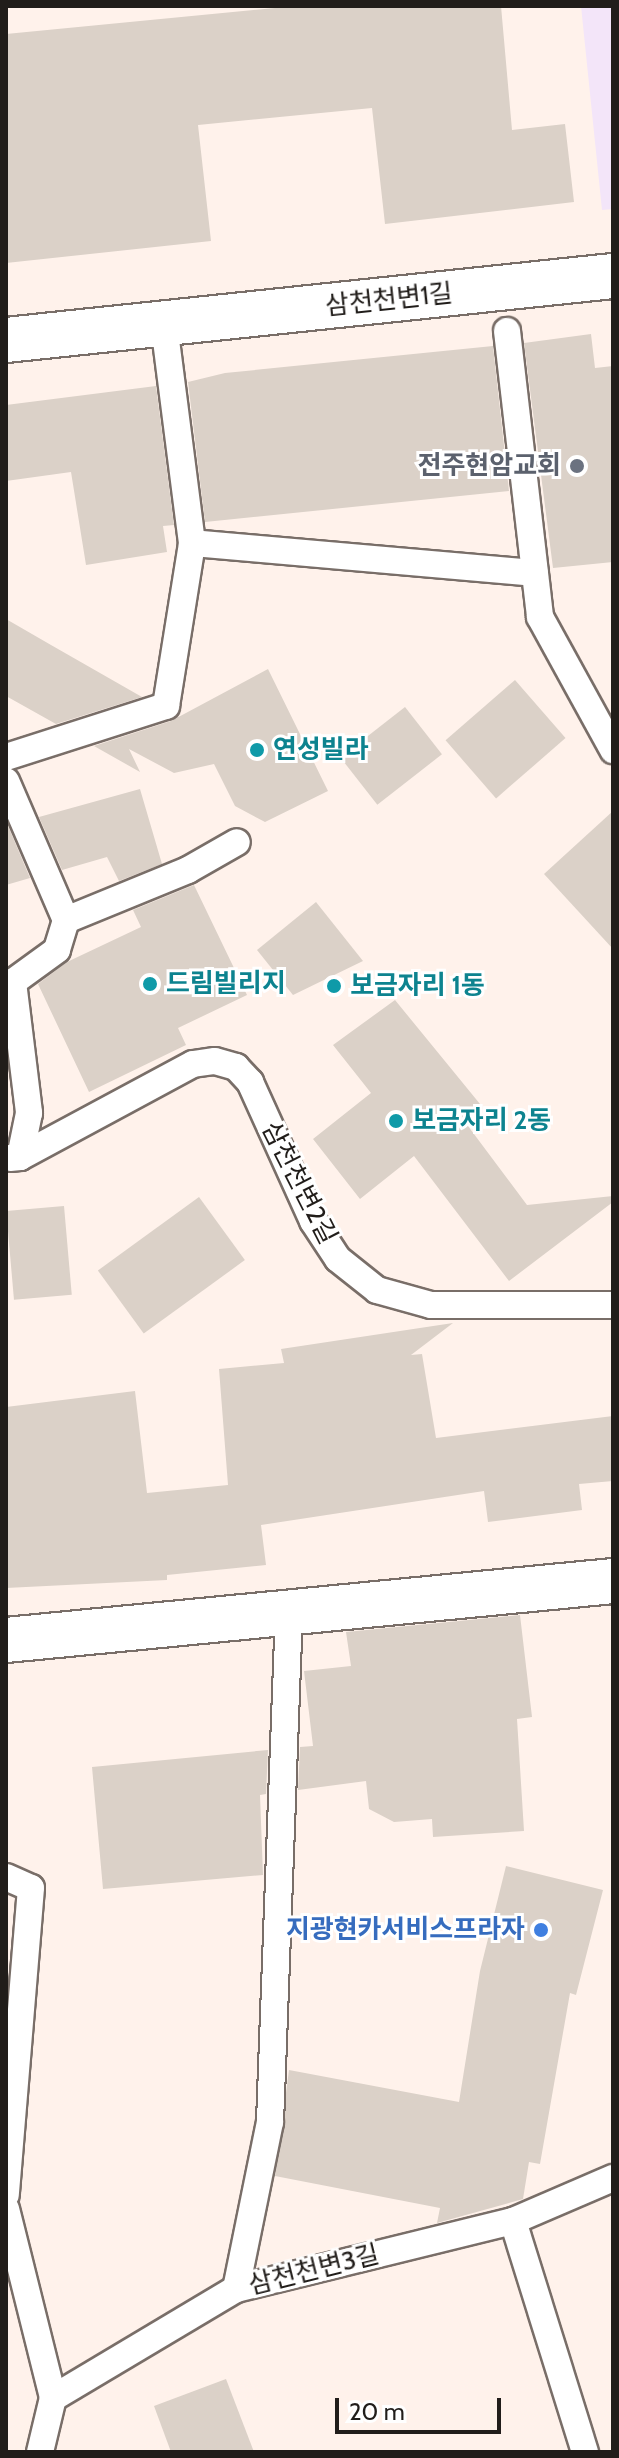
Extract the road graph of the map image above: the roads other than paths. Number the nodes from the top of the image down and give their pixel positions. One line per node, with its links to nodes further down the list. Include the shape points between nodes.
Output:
1 (613, 276): 2 (street, 삼천천변1길)
2 (164, 324): 4 (street, 삼천천변1길); 5 (lane)
3 (507, 331): 6 (lane)
4 (6, 340)
5 (192, 543): 6 (lane); 8 (lane, via 166,706)
6 (535, 573): 7 (lane, via 540,617)
7 (613, 750)
8 (6, 757)
9 (6, 781): 11 (lane)
10 (237, 842): 11 (lane, via 188,870)
11 (66, 920): 12 (lane, 삼천천변2길, via 57,950 13,982 29,1113)
12 (13, 1158): 13 (lane, 삼천천변2길, via 193,1064 215,1061 236,1067 250,1082 313,1221 338,1259 377,1290 431,1305)
13 (613, 1305)
14 (613, 1581): 15 (street)
15 (289, 1612): 16 (street); 22 (lane, via 270,2122)
16 (6, 1640)
17 (6, 1877): 19 (lane, via 31,1888)
18 (613, 2178): 21 (lane, 삼천천변3길)
19 (6, 2195)
20 (6, 2209): 23 (lane)
21 (513, 2221): 22 (lane, 삼천천변3길); 25 (lane)
22 (236, 2289): 23 (lane, 삼천천변3길)
23 (53, 2398): 24 (lane)
24 (40, 2452)
25 (585, 2452)

